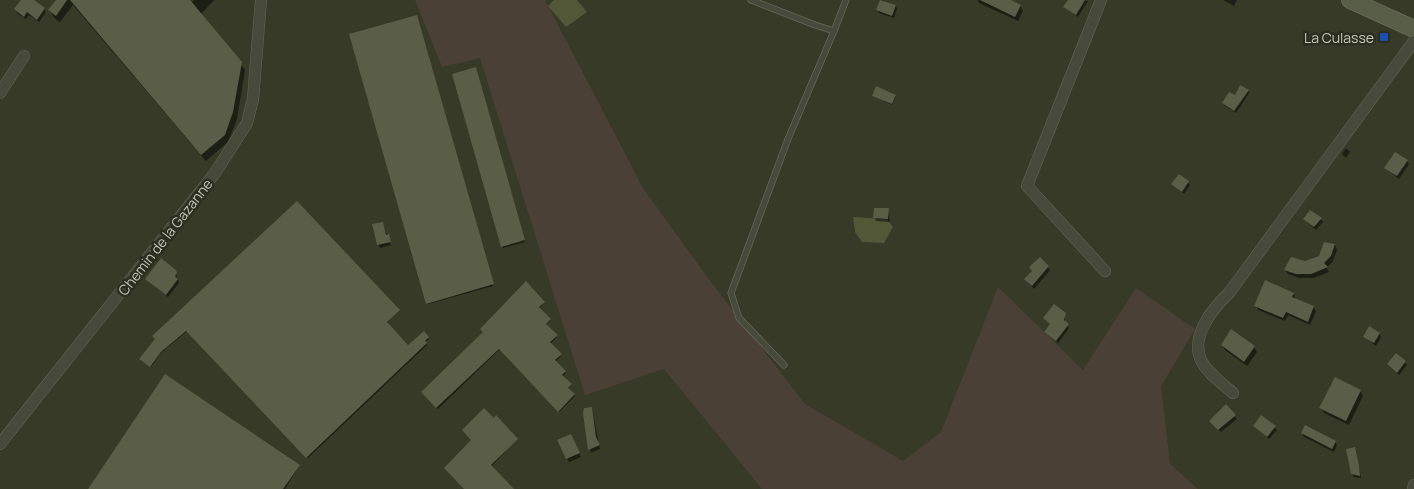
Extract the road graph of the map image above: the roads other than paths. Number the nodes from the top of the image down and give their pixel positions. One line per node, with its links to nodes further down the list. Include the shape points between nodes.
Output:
1 (261, 0): 14 (street, Chemin de la Gazanne, via 253,99 247,123 238,140 216,173)
2 (751, 0): 7 (lane)
3 (846, 0): 7 (lane)
4 (1101, 0): 11 (street, via 1027,186)
5 (1350, 0): 6 (main road)
6 (1410, 24)
7 (834, 31): 12 (lane, via 788,139 730,293 739,318)
8 (1414, 42): 13 (street, via 1245,272 1213,308 1203,326 1198,348 1201,361)
9 (24, 56): 10 (street)
10 (0, 93)
11 (1105, 271)
12 (784, 364)
13 (1233, 393)
14 (0, 444)
15 (1414, 484): 16 (street)
16 (1414, 489)

